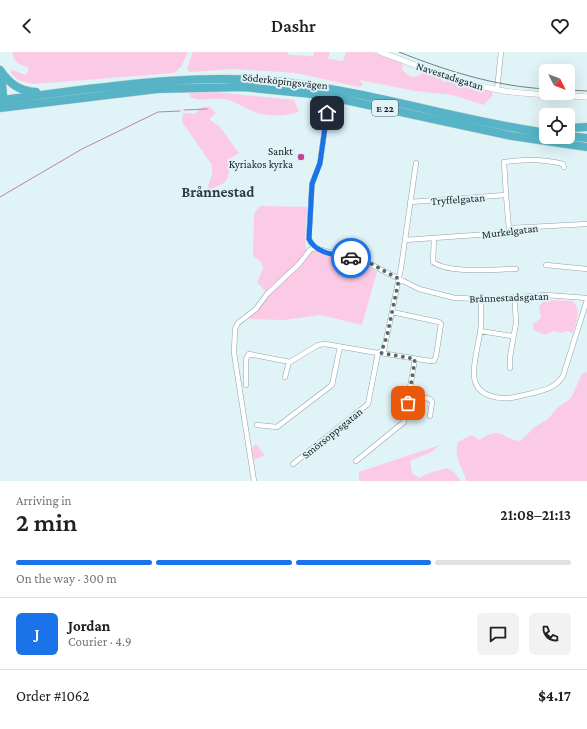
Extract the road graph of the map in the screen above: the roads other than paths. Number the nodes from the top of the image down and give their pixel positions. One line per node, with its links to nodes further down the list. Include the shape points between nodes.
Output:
1 (380, 52): 4 (street, Navestadsgatan, via 419,67)
2 (501, 52): 4 (street, Navestadsgatan)
3 (0, 69): 5 (highway, via 6,79 17,88); 7 (highway, via 3,94)
4 (497, 90): 6 (street, Navestadsgatan)
5 (53, 93): 7 (highway, Söderköpingsvägen / E 22); 10 (highway, Söderköpingsvägen / E 22, via 176,80 260,80 347,92)
6 (587, 97)
7 (0, 101): 16 (highway, Söderköpingsvägen / E 22, via 12,106 157,89 268,89 346,100)
8 (327, 113): 28 (street, via 320,163 312,184 309,239)
9 (587, 127): 12 (highway)
10 (513, 128): 11 (highway); 13 (highway, Söderköpingsvägen / E 22)
11 (539, 128)
12 (575, 128)
13 (539, 132)
14 (575, 137): 15 (highway)
15 (587, 138)
16 (539, 140)
17 (559, 144): 18 (highway, Söderköpingsvägen / E 22); 19 (highway)
18 (587, 147)
19 (587, 152)
20 (416, 163): 23 (street)
21 (564, 167): 22 (street, via 562,164 531,160 504,162)
22 (506, 195): 23 (street, Tryffelgatan); 25 (street)
23 (410, 202): 27 (street)
24 (587, 224): 25 (street, Murkelgatan)
25 (509, 229): 26 (street, Murkelgatan, via 504,233)
26 (434, 238): 27 (street, Murkelgatan); 30 (street, via 434,262 439,267)
27 (405, 240): 32 (street)
28 (314, 248): 32 (street, Brånnestadsgatan, via 367,262); 51 (street, via 267,294 251,314 238,323 235,329 234,353)
29 (546, 265): 31 (street)
30 (516, 269)
31 (587, 269)
32 (399, 279): 33 (street, Brånnestadsgatan, via 436,294); 36 (street, Smörsoppsgatan)
33 (481, 299): 34 (street, Brånnestadsgatan, via 546,295); 37 (street)
34 (587, 299): 37 (street, via 563,376 558,384 547,389 507,400 482,392 475,382 474,372)
35 (515, 304): 38 (street, via 516,323)
36 (392, 312): 40 (street, Smörsoppsgatan); 41 (street, via 440,324 434,361)
37 (480, 330): 38 (street)
38 (512, 336): 43 (street)
39 (340, 347): 40 (street); 42 (street, via 318,345); 48 (street, via 332,385 277,427)
40 (380, 353): 41 (street); 50 (street, Smörsoppsgatan, via 368,404)
41 (415, 359): 46 (street)
42 (288, 362): 44 (street); 45 (street, via 249,354 246,359)
43 (510, 368)
44 (285, 377)
45 (246, 385)
46 (410, 394): 47 (street, via 430,399); 49 (street, via 402,425)
47 (430, 416)
48 (257, 425)
49 (356, 461)
50 (293, 464)
51 (254, 481)

